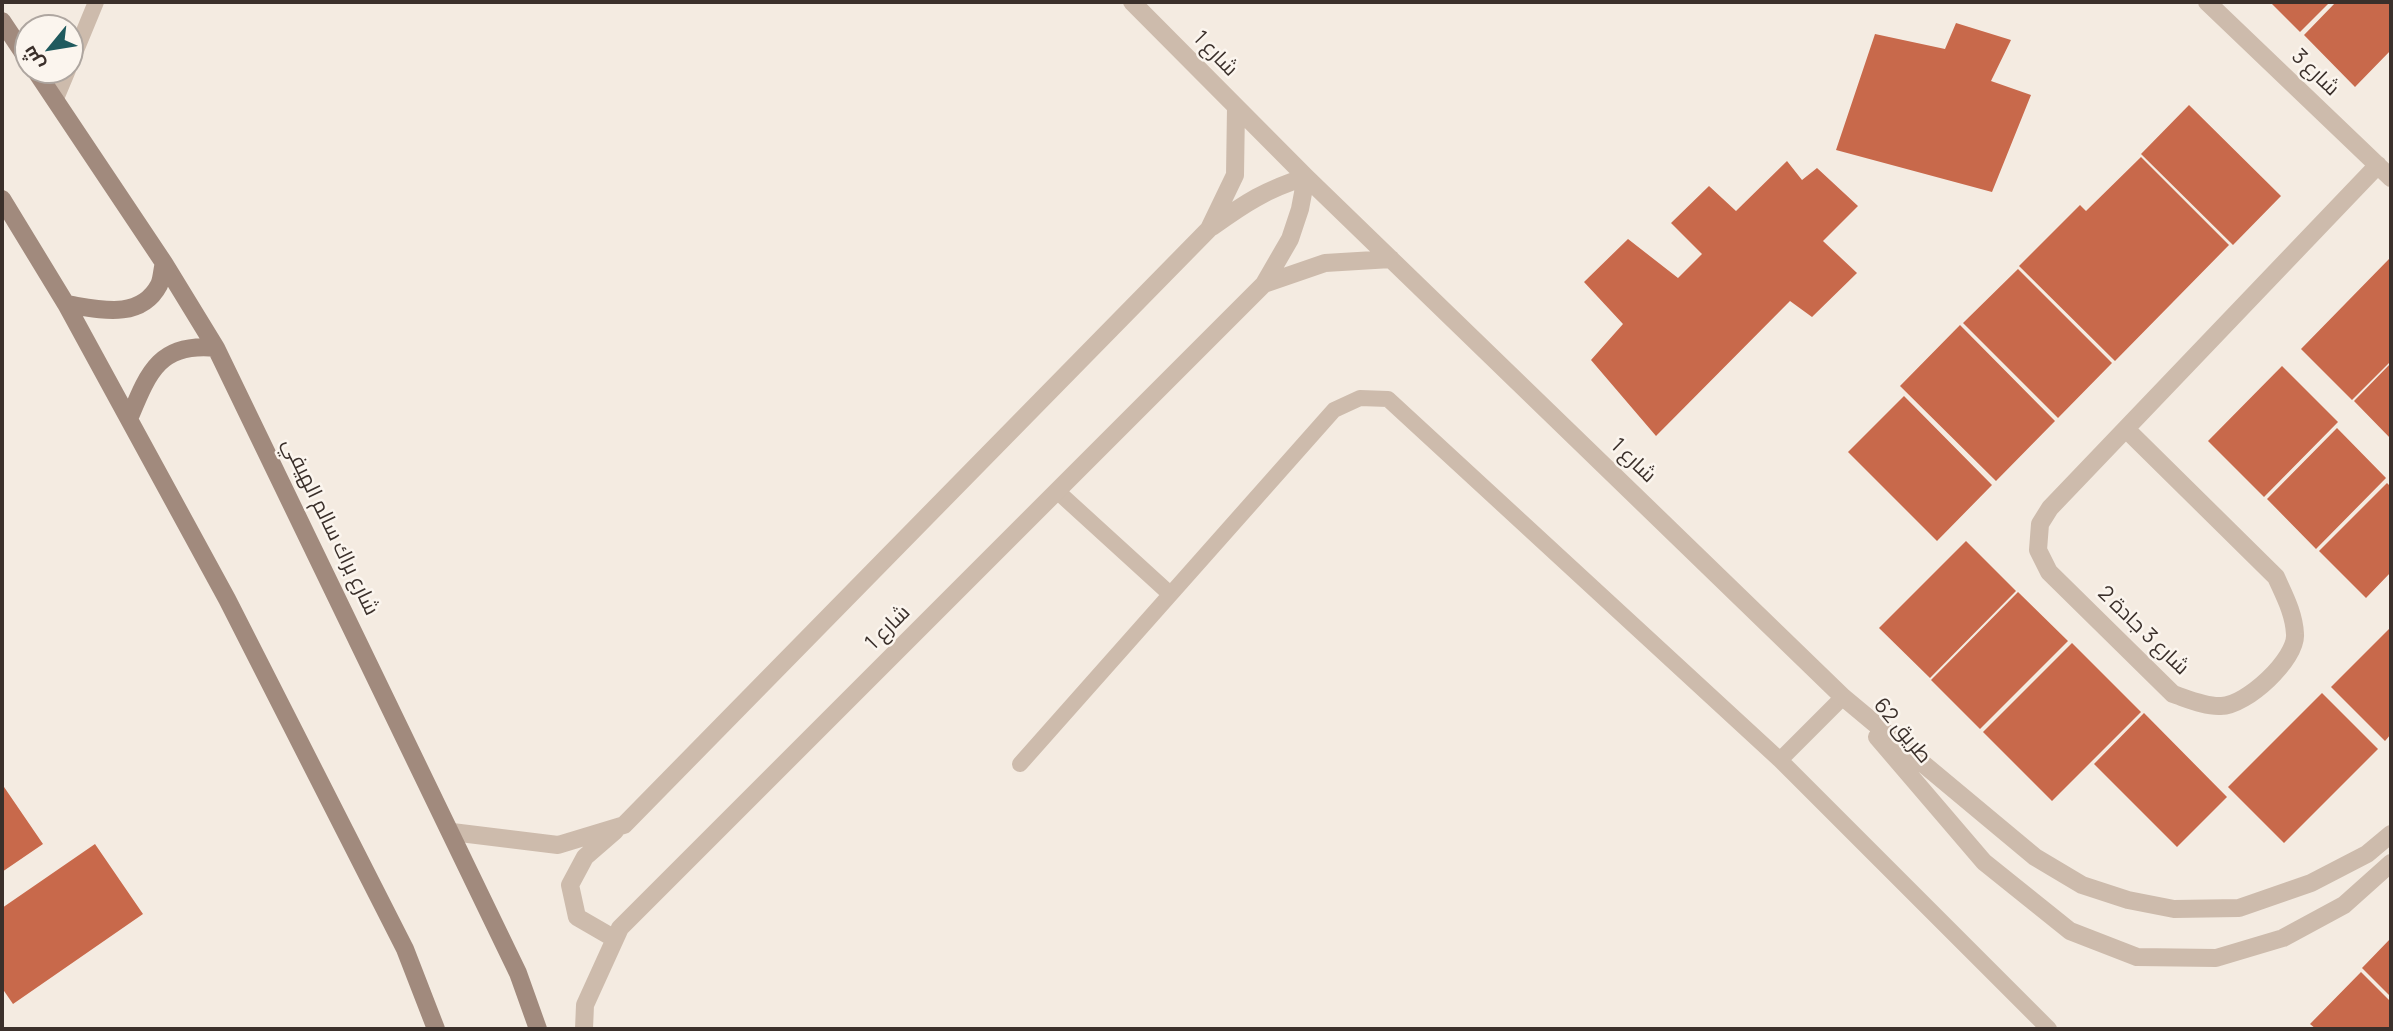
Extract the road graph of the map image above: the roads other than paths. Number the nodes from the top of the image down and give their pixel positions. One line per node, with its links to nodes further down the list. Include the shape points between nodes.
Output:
1 (96, 2): 5 (lane)
2 (1132, 2): 10 (street, شارع 1)
3 (2207, 2): 11 (street, شارع 3)
4 (2, 21): 6 (main road)
5 (84, 31)
6 (14, 39)
7 (44, 84): 9 (main road, شارع براك سالم الهيفي)
8 (62, 84): 9 (lane)
9 (55, 101): 16 (main road, شارع براك سالم الهيفي)
10 (1236, 108): 12 (street, شارع 1); 14 (street, شارع 1, via 1235,176)
11 (2385, 171): 21 (street, شارع 3 جادة 2)
12 (1306, 177): 14 (street, شارع 1, via 1265,191); 15 (street, شارع 1); 17 (street, شارع 1, via 1290,239)
13 (2, 200): 18 (main road)
14 (1209, 229): 27 (street, شارع 1)
15 (1391, 259): 17 (street, شارع 1, via 1325,263); 24 (street, شارع 1)
16 (164, 263): 18 (main road, via 159,285 142,303 120,311); 19 (main road, شارع براك سالم الهيفي)
17 (1265, 284): 22 (street, شارع 1)
18 (66, 304): 20 (main road)
19 (216, 348): 20 (main road, via 197,346 161,359 148,374); 28 (main road, شارع براك سالم الهيفي)
20 (129, 419): 32 (main road, via 227,599 405,949)
21 (2126, 429): 21 (street, شارع 3 جادة 2, via 2050,508 2040,524 2038,550 2049,572 2173,694 2223,707 2249,697 2286,661 2296,637 2281,587)
22 (1057, 491): 23 (lane); 31 (street, شارع 1, via 629,918)
23 (1170, 594): 25 (lane, via 1334,410 1360,398 1388,399); 26 (lane)
24 (1843, 697): 25 (lane); 29 (street, طريق 62, via 2035,857 2082,885 2128,900 2174,909 2239,908 2311,883 2367,854); 30 (street, طريق 62, via 1984,862 2070,931 2137,957 2216,958 2283,938 2344,905)
25 (1780, 760): 35 (lane)
26 (1020, 764)
27 (624, 825): 28 (street, شارع 1, via 558,845); 31 (street, via 585,857 570,886 577,918)
28 (452, 832): 33 (main road, شارع براك سالم الهيفي, via 518,973)
29 (2391, 834)
30 (2391, 863)
31 (615, 939): 34 (street, شارع 1, via 585,1005)
32 (436, 1029)
33 (538, 1029)
34 (584, 1029)
35 (2049, 1029)

